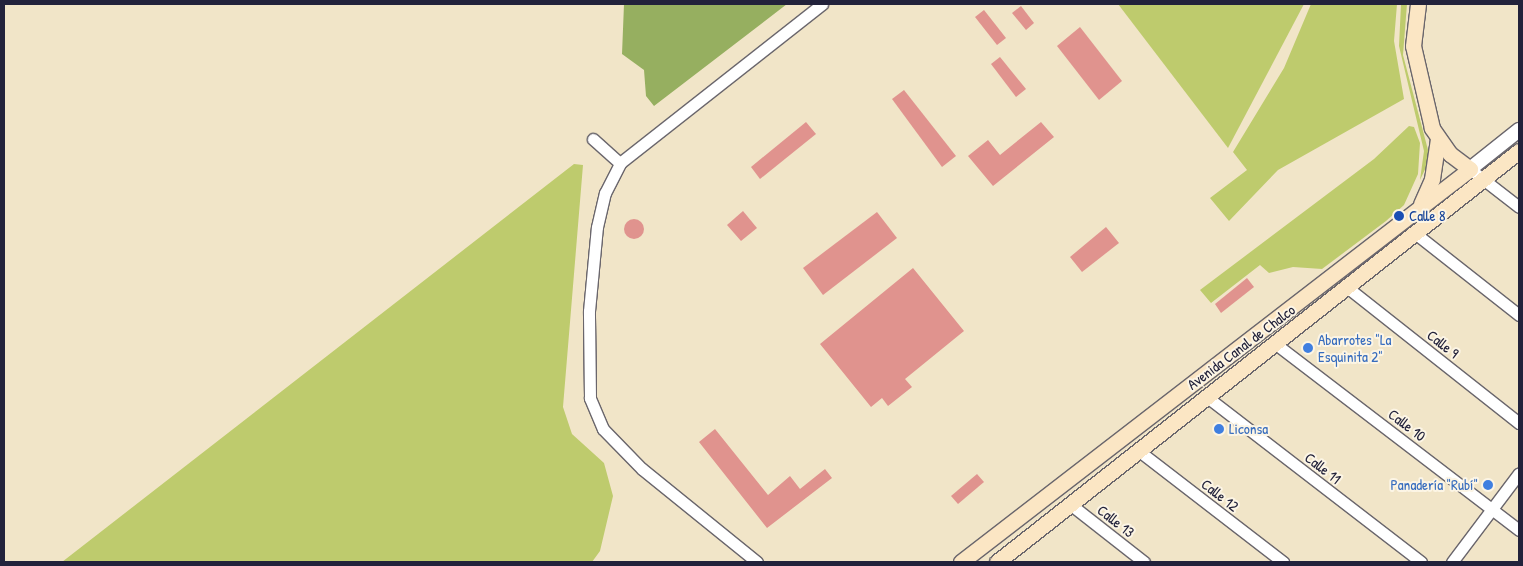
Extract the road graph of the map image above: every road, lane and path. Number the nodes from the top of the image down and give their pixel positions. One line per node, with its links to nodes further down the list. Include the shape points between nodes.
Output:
1 (822, 4): 7 (street)
2 (1418, 4): 4 (main road, via 1413,46 1417,77)
3 (1519, 130): 8 (street, Avenida Canal de Chalco)
4 (1435, 133): 8 (main road); 10 (main road, via 1432,179)
5 (593, 139): 7 (street)
6 (1519, 151): 9 (main road, Avenida Canal de Chalco)
7 (620, 163): 24 (street, via 605,193 597,227 589,311 590,398 603,429 642,469 692,505)
8 (1470, 169): 9 (street); 10 (main road, Avenida Canal de Chalco)
9 (1484, 179): 11 (street); 12 (main road, Avenida Canal de Chalco)
10 (1421, 205): 25 (main road, Avenida Canal de Chalco)
11 (1519, 207)
12 (1416, 234): 13 (main road, Avenida Canal de Chalco); 14 (street)
13 (1348, 288): 15 (main road, Avenida Canal de Chalco); 17 (street, Calle 9)
14 (1519, 315)
15 (1277, 345): 16 (main road, Avenida Canal de Chalco); 21 (street, Calle 10)
16 (1207, 397): 18 (main road, Avenida Canal de Chalco); 28 (street, Calle 11)
17 (1519, 423)
18 (1139, 451): 20 (main road, Avenida Canal de Chalco); 27 (street, Calle 12)
19 (1519, 473): 21 (street)
20 (1070, 504): 23 (main road, Avenida Canal de Chalco); 26 (street, Calle 13)
21 (1492, 509): 22 (street, Calle 10); 29 (street)
22 (1519, 530)
23 (1000, 561)
24 (757, 562)
25 (961, 562)
26 (1144, 562)
27 (1283, 562)
28 (1421, 562)
29 (1452, 562)

